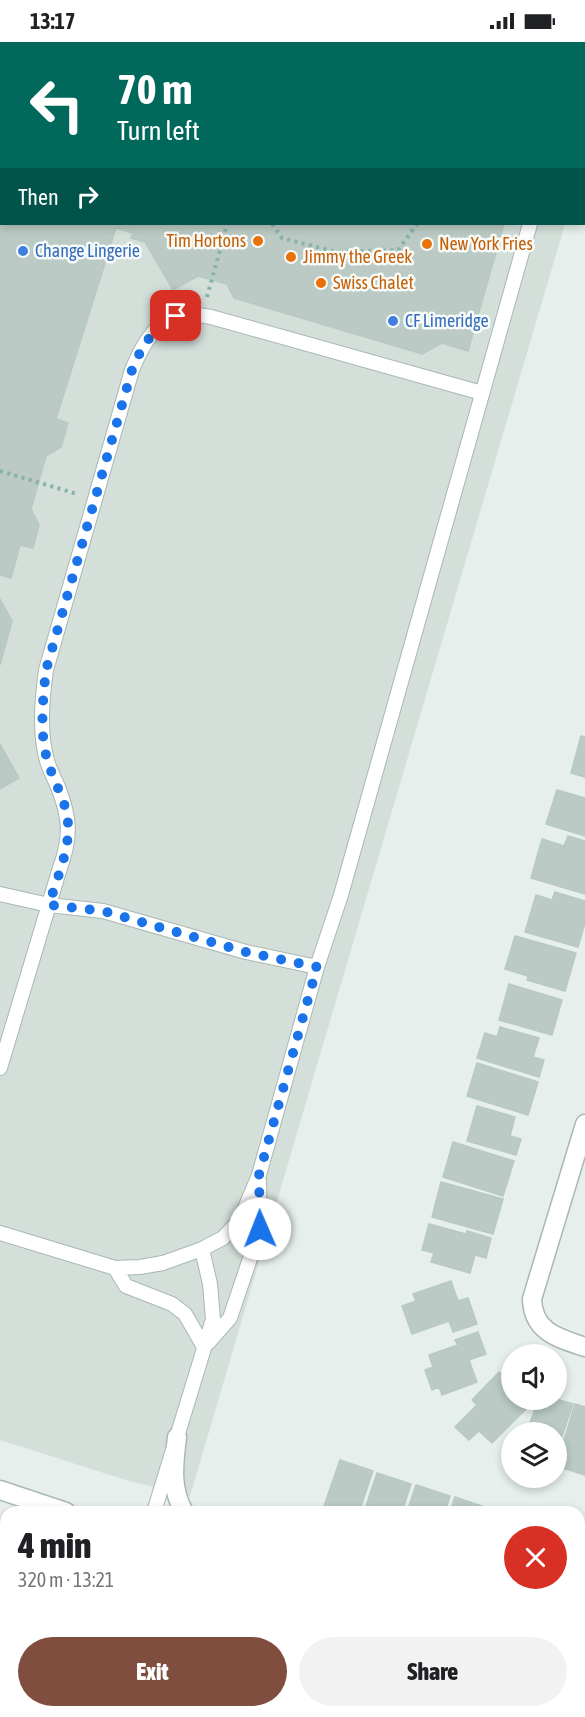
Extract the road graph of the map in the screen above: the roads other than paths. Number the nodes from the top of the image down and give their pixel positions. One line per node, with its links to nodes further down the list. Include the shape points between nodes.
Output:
1 (530, 225): 2 (lane)
2 (482, 393): 4 (lane, via 202,315 176,316 160,325 132,370 46,670 42,714 47,761 69,825 66,850); 5 (lane, via 341,895)
3 (0, 894): 4 (lane)
4 (49, 905): 5 (lane, via 103,911 246,952); 6 (lane)
5 (317, 967): 8 (lane)
6 (0, 1068)
7 (585, 1124): 13 (street, via 532,1299 532,1311 545,1330)
8 (259, 1175): 10 (lane, via 240,1220 223,1238); 12 (lane, via 260,1229 230,1318)
9 (0, 1233): 11 (lane)
10 (202, 1249): 11 (lane, via 163,1263); 12 (lane, via 213,1319)
11 (115, 1268): 12 (lane, via 126,1286 172,1304 185,1314)
12 (204, 1347): 14 (lane)
13 (585, 1347)
14 (177, 1437): 17 (lane); 18 (street, via 174,1485)
15 (0, 1490): 16 (street)
16 (48, 1506)
17 (156, 1506)
18 (180, 1506)

